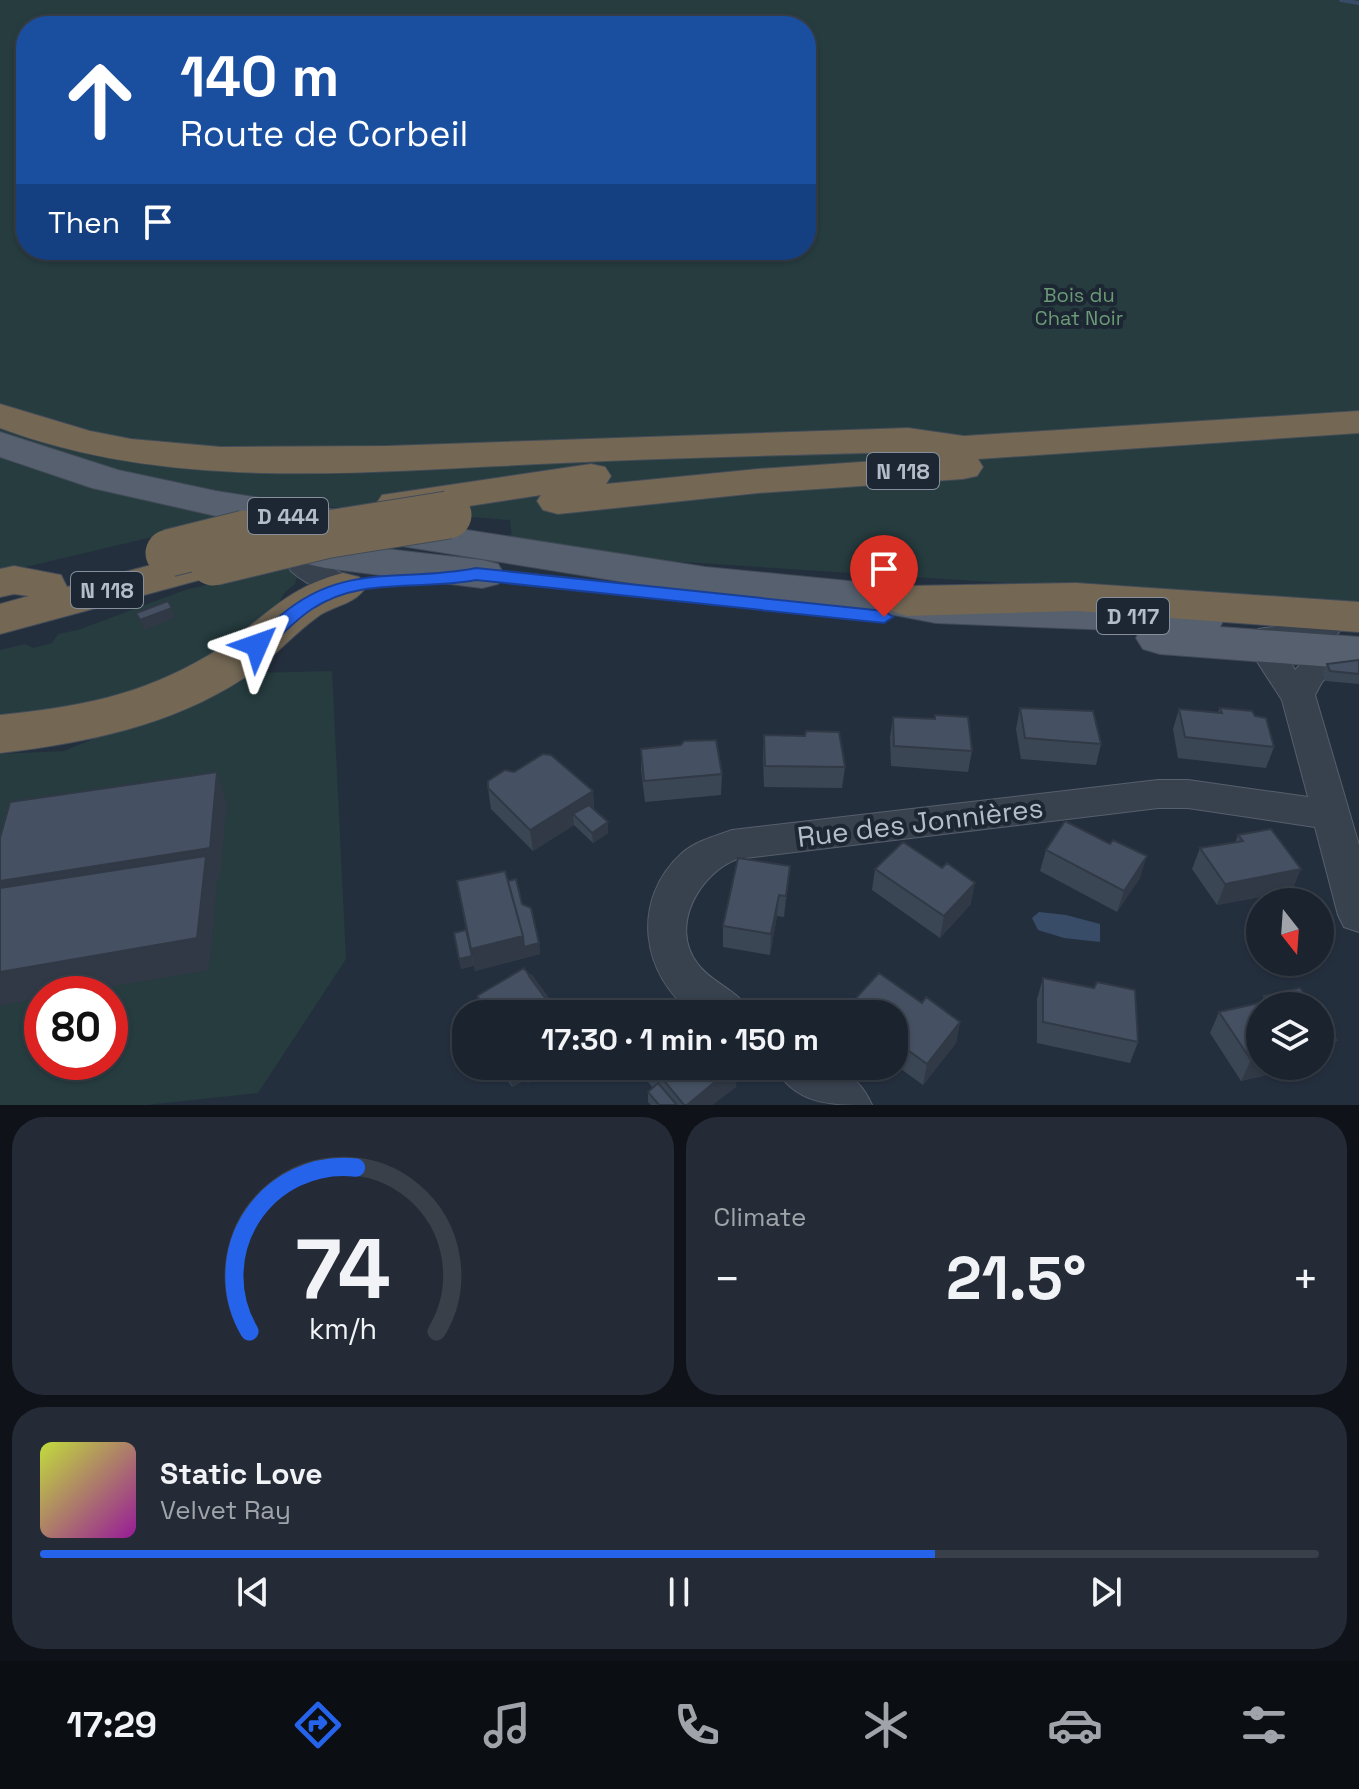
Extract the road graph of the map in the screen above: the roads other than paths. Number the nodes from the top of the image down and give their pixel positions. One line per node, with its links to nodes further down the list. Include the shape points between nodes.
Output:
1 (0, 415): 5 (highway, via 27,427 131,452 270,461 908,440)
2 (1359, 422): 5 (highway, N 118)
3 (1359, 439): 15 (highway, N 118, bridge, via 648,490 448,515 329,534)
4 (0, 444): 8 (main road, D 444, via 215,503)
5 (964, 448): 11 (highway, N 118, bridge, via 613,474 392,504 281,524)
6 (0, 474): 7 (main road, D 444)
7 (294, 548): 9 (main road, D 444); 12 (street, via 303,565)
8 (581, 561): 16 (main road, D 117, via 936,608 1176,617)
9 (476, 574): 12 (main road, via 442,581 383,579); 14 (main road, D 444)
10 (0, 583): 11 (highway)
11 (45, 585): 13 (highway, N 118)
12 (343, 587): 19 (highway, via 305,604 228,666 161,701 73,726)
13 (0, 597)
14 (821, 612): 17 (main road, D 117)
15 (0, 619)
16 (1348, 636): 17 (main road, D 117); 18 (street, via 1309,675)
17 (1263, 646): 18 (street, via 1288,688)
18 (1298, 695): 20 (street)
19 (0, 734)
20 (1330, 815): 21 (street); 22 (street, Rue des Jonnières, via 1158,794 740,843 709,854 690,870 673,899 666,926 669,951 681,976)
21 (1359, 915)
22 (711, 1000)
23 (816, 1080): 24 (street)
24 (849, 1105)

